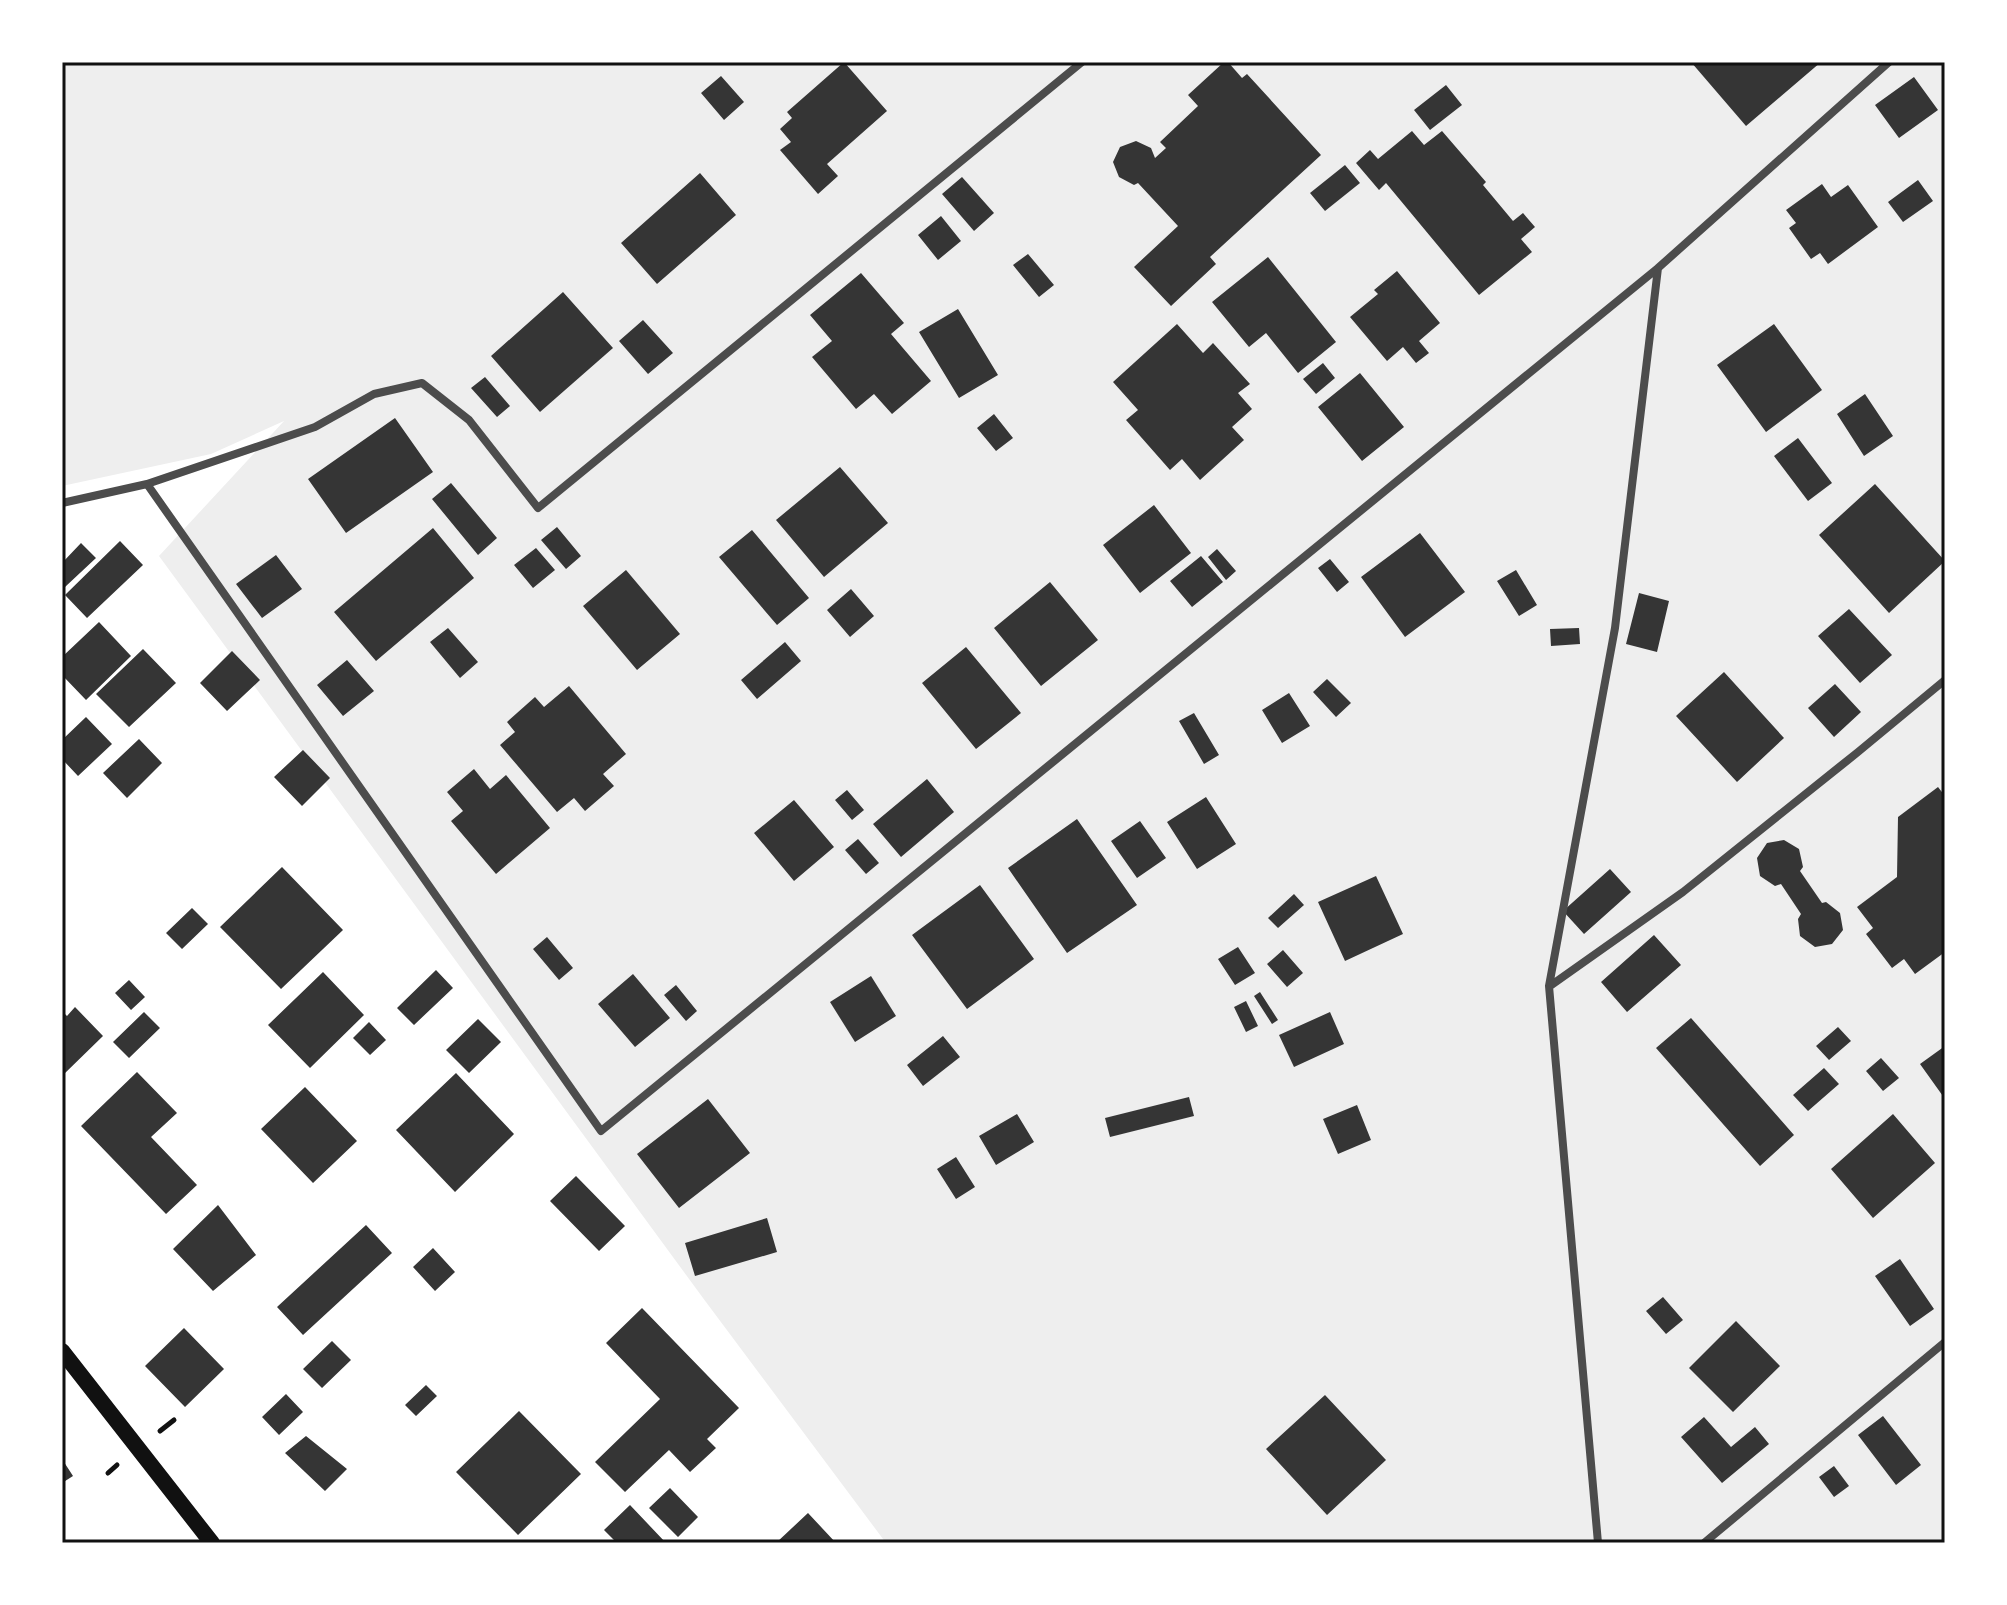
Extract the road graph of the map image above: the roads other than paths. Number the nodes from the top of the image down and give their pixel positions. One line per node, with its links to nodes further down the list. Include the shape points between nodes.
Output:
1 (1082, 62): 4 (street, via 538,508 469,420 422,383 374,394 315,427)
2 (1889, 62): 3 (street)
3 (1658, 268): 4 (street, via 601,1131); 7 (street, via 1615,628)
4 (147, 484): 5 (street)
5 (62, 503)
6 (1945, 680): 7 (street, via 1683,892)
7 (1549, 986): 11 (street)
8 (1945, 1342): 12 (street)
9 (62, 1351): 10 (main road)
10 (212, 1543)
11 (1598, 1543)
12 (1704, 1543)

